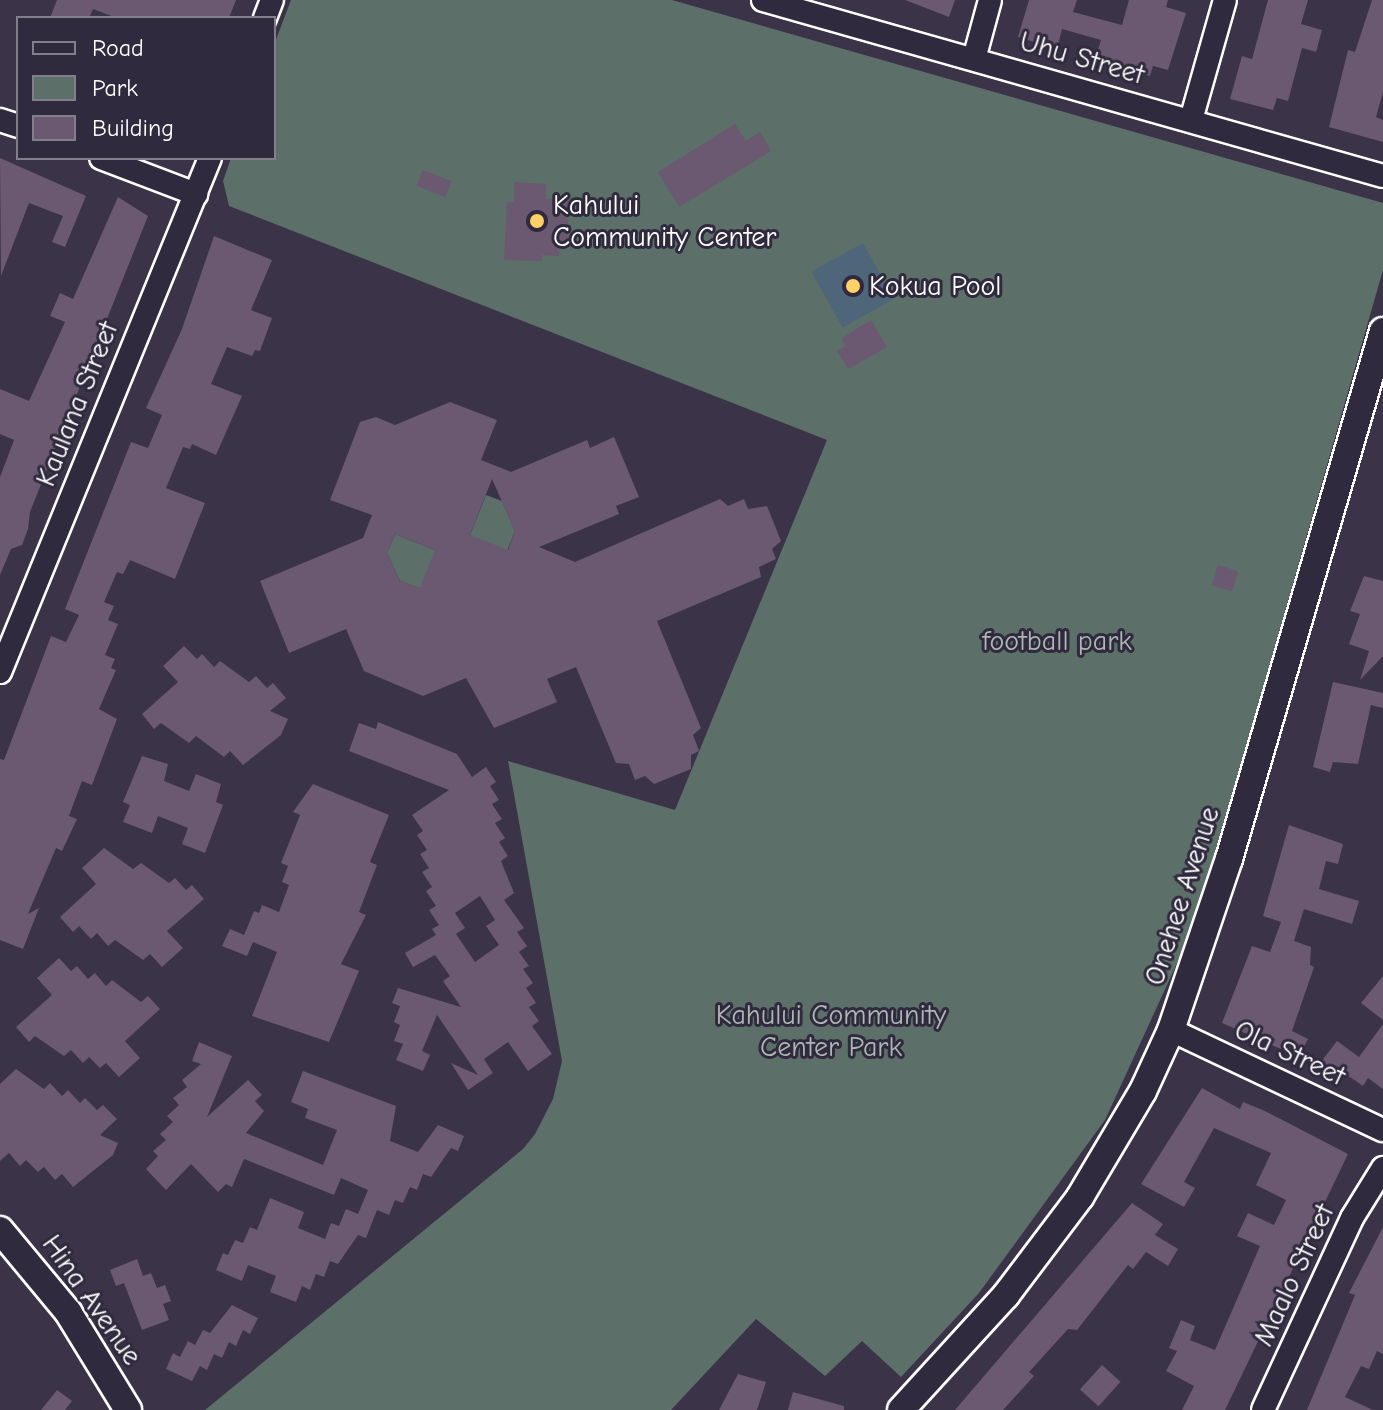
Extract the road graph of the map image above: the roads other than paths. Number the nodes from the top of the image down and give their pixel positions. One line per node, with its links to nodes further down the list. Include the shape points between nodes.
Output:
1 (763, 0): 4 (street, Uhu Street)
2 (990, 0): 4 (street)
3 (1225, 0): 5 (street)
4 (974, 59): 5 (street, Uhu Street)
5 (1191, 120): 8 (street, Uhu Street)
6 (106, 160): 9 (street)
7 (209, 160): 9 (street, Kaulana Street)
8 (1383, 176)
9 (196, 194): 11 (street, Kaulana Street)
10 (1383, 331): 12 (street, Onehee Avenue, via 1229,859)
11 (0, 672)
12 (1171, 1030): 13 (street, Ola Street); 17 (street, Onehee Avenue, via 1143,1091 1080,1197 1006,1295)
13 (1383, 1130)
14 (1383, 1168): 18 (street, Maalo Street, via 1352,1218)
15 (0, 1230): 16 (street, Hina Avenue, via 68,1312)
16 (128, 1410)
17 (901, 1410)
18 (1263, 1410)

